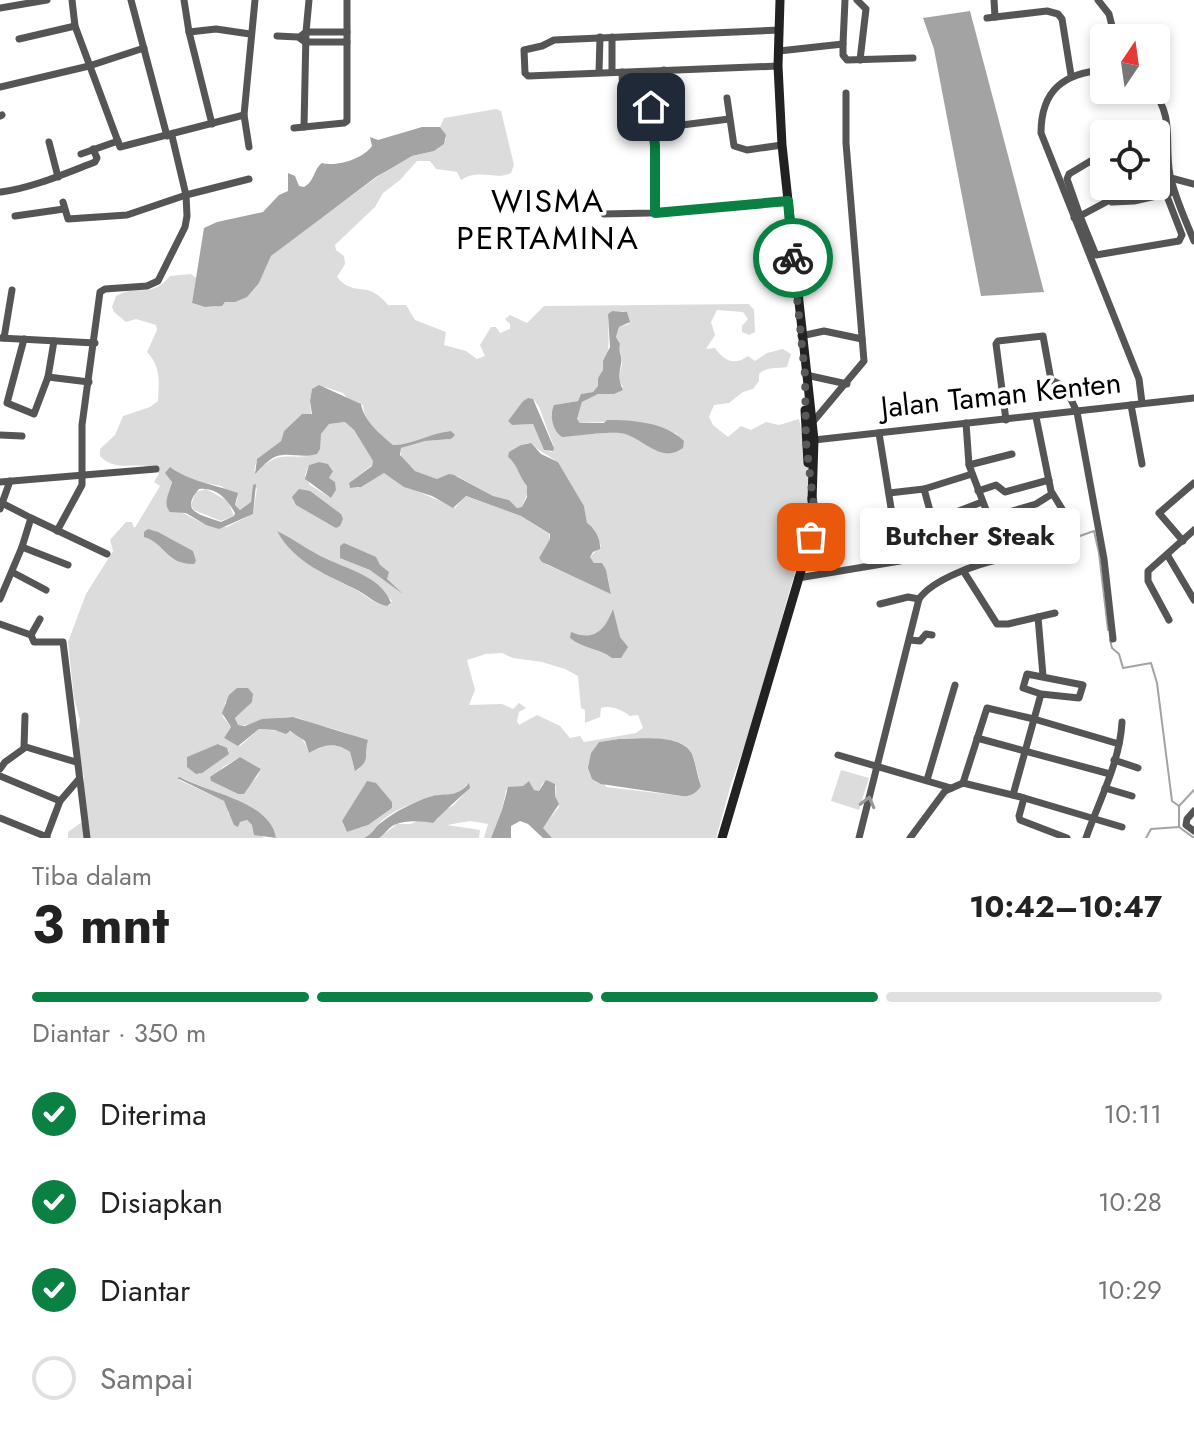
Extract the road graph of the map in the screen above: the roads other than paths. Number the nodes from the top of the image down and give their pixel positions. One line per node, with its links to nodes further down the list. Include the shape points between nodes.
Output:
1 (47, 0): 14 (street)
2 (72, 0): 17 (street)
3 (131, 0): 29 (street)
4 (184, 0): 19 (street)
5 (255, 0): 21 (street)
6 (309, 0): 23 (street)
7 (347, 0): 20 (street)
8 (780, 0): 18 (main road)
9 (845, 0): 28 (street)
10 (857, 0): 32 (street, via 866,9)
11 (994, 0): 15 (street, via 991,17)
12 (1045, 0): 15 (street)
13 (1098, 0): 16 (street)
14 (0, 8)
15 (1047, 11): 40 (street, via 1062,19)
16 (1112, 24)
17 (75, 26): 26 (street); 33 (street)
18 (779, 30): 25 (street); 30 (main road)
19 (189, 32): 21 (street); 50 (street)
20 (347, 32): 23 (street); 27 (street)
21 (250, 34): 48 (street)
22 (277, 36): 23 (street)
23 (303, 37): 27 (street); 52 (street)
24 (600, 37): 25 (street); 36 (street); 36 (street, via 554,40 524,50 528,76)
25 (612, 37): 37 (street)
26 (19, 39)
27 (347, 42): 52 (street, via 347,122)
28 (843, 44): 30 (street); 32 (street, via 845,59)
29 (144, 48): 33 (street); 54 (street)
30 (779, 51): 34 (main road)
31 (913, 58): 32 (street)
32 (860, 60)
33 (89, 66): 41 (street); 55 (street)
34 (778, 66): 35 (street); 57 (main road)
35 (664, 70): 38 (street); 43 (street)
36 (599, 72): 37 (street)
37 (612, 72): 38 (street)
38 (622, 72): 45 (street)
39 (1090, 72): 40 (street)
40 (1071, 75): 78 (street, via 1048,98 1041,133)
41 (0, 87)
42 (846, 93): 84 (street)
43 (665, 95)
44 (727, 98): 49 (street)
45 (623, 101)
46 (1163, 104): 63 (street)
47 (651, 107): 75 (street)
48 (244, 115): 50 (street); 58 (street)
49 (729, 119): 51 (street); 57 (street, via 732,142 739,149)
50 (212, 124): 54 (street)
51 (682, 125)
52 (304, 127): 53 (street)
53 (294, 128)
54 (169, 136): 55 (street, via 124,148); 69 (street)
55 (118, 141): 59 (street)
56 (49, 142): 62 (street)
57 (782, 145): 73 (main road)
58 (249, 147)
59 (93, 149): 60 (street); 62 (street, via 95,162)
60 (81, 154)
61 (1090, 161): 78 (street, via 1067,179)
62 (58, 177): 66 (street)
63 (1171, 178): 65 (street); 67 (street)
64 (249, 179): 69 (street)
65 (1194, 184)
66 (1, 192)
67 (1174, 192): 68 (street); 79 (street)
68 (1170, 193)
69 (186, 195): 77 (street, via 121,216 69,220 64,206); 86 (street, via 186,224 160,279 147,286 101,291)
70 (1113, 200): 74 (street)
71 (1139, 200): 74 (street)
72 (1167, 200): 78 (street, via 1182,235 1179,241 1096,255)
73 (788, 201): 75 (street); 81 (main road)
74 (1110, 202): 78 (street)
75 (655, 213): 76 (street)
76 (604, 214)
77 (15, 216)
78 (1077, 217): 92 (street, via 1139,379)
79 (1194, 241)
80 (12, 290): 82 (street)
81 (801, 336): 84 (street, via 824,331); 87 (main road)
82 (2, 338): 83 (street)
83 (24, 339): 85 (street); 88 (street, via 8,405 35,414)
84 (862, 339): 90 (street, via 864,364)
85 (54, 341): 86 (street); 88 (street)
86 (95, 343): 89 (street)
87 (805, 375): 90 (street); 97 (main road); 117 (main road)
88 (48, 377): 89 (street)
89 (89, 382): 108 (street)
90 (847, 384): 97 (street)
91 (1194, 398): 92 (street, Jalan Taman Kenten)
92 (1142, 403): 93 (street, Jalan Taman Kenten)
93 (1131, 405): 94 (street, Jalan Taman Kenten); 104 (street)
94 (1077, 412): 95 (street, Jalan Taman Kenten); 96 (street, via 1066,388 1051,380 1045,339 1040,336 996,344); 149 (street)
95 (1036, 417): 96 (street, Jalan Taman Kenten); 109 (street)
96 (1006, 420): 98 (street, Jalan Taman Kenten)
97 (812, 423): 102 (main road)
98 (966, 423): 99 (street, Jalan Taman Kenten); 105 (street)
99 (879, 433): 102 (street, Jalan Taman Kenten); 115 (street)
100 (0, 435): 101 (street)
101 (22, 436)
102 (814, 440): 117 (main road)
103 (1012, 454): 105 (street)
104 (1142, 464)
105 (969, 465): 107 (street)
106 (156, 469): 108 (street)
107 (972, 474): 113 (street); 114 (street)
108 (82, 475): 110 (street); 126 (street, via 81,488)
109 (1049, 480): 114 (street, via 1005,492 996,485); 116 (street)
110 (10, 481): 111 (street); 119 (street)
111 (0, 482)
112 (1194, 483): 127 (street, via 1159,513)
113 (924, 489): 115 (street); 123 (street)
114 (978, 491): 118 (street)
115 (889, 493): 124 (street, via 898,541 926,537 933,550 996,535)
116 (1051, 495): 121 (street); 124 (street)
117 (812, 501): 136 (main road, via 815,516)
118 (982, 502): 120 (street); 124 (street)
119 (1, 506): 122 (street)
120 (956, 512)
121 (1067, 517)
122 (31, 518): 126 (street); 128 (street)
123 (932, 518)
124 (989, 518)
125 (1194, 530): 127 (street)
126 (57, 531): 130 (street)
127 (1183, 541): 131 (street)
128 (22, 547): 133 (street); 134 (street)
129 (1076, 553): 135 (street, via 1002,559)
130 (107, 554)
131 (1168, 556): 140 (street); 145 (street, via 1149,569 1147,577)
132 (900, 561): 136 (street)
133 (68, 565)
134 (12, 572): 137 (street); 138 (street)
135 (964, 572): 139 (street, via 931,585); 143 (street, via 997,624)
136 (798, 578): 186 (main road)
137 (46, 590)
138 (0, 599)
139 (919, 599): 141 (street); 150 (street)
140 (1194, 600)
141 (880, 604)
142 (1055, 613): 143 (street)
143 (1038, 617): 151 (street)
144 (40, 619): 147 (street)
145 (1169, 620)
146 (0, 624): 147 (street)
147 (31, 635): 163 (street, via 36,642 63,641)
148 (932, 635): 150 (street)
149 (1113, 639)
150 (910, 640): 164 (street)
151 (1043, 676): 153 (street, via 1027,674 1022,687); 153 (street, via 1082,683 1082,694 1076,699)
152 (955, 685): 170 (street)
153 (1041, 694): 155 (street)
154 (25, 716): 159 (street)
155 (1034, 719): 157 (street, via 987,708); 158 (street); 160 (street)
156 (1122, 722): 158 (street)
157 (977, 738): 160 (street); 171 (street)
158 (1119, 744): 162 (street)
159 (24, 747): 163 (street); 166 (street)
160 (1025, 751): 167 (street); 174 (street)
161 (838, 755): 164 (street)
162 (1114, 760): 165 (street); 167 (street)
163 (76, 762): 169 (street)
164 (877, 766): 170 (street); 187 (street, one-way to 164)
165 (1138, 768)
166 (0, 769)
167 (1110, 774): 173 (street)
168 (0, 776): 177 (street)
169 (79, 779): 177 (street); 185 (street)
170 (927, 780): 172 (street)
171 (963, 783): 172 (street); 174 (street)
172 (951, 788): 188 (street)
173 (1105, 788): 175 (street); 180 (street)
174 (1013, 795): 176 (street)
175 (1132, 796)
176 (1024, 798): 180 (street); 182 (street, via 1019,818)
177 (60, 801): 184 (street)
178 (1194, 811): 183 (street, via 1186,825)
179 (0, 818): 184 (street)
180 (1093, 818): 181 (street); 191 (street)
181 (1122, 827)
182 (1041, 828): 189 (street); 190 (street)
183 (1194, 831)
184 (47, 837)
185 (87, 838)
186 (722, 838)
187 (859, 838)
188 (910, 838)
189 (1038, 838)
190 (1067, 838)
191 (1086, 838)

